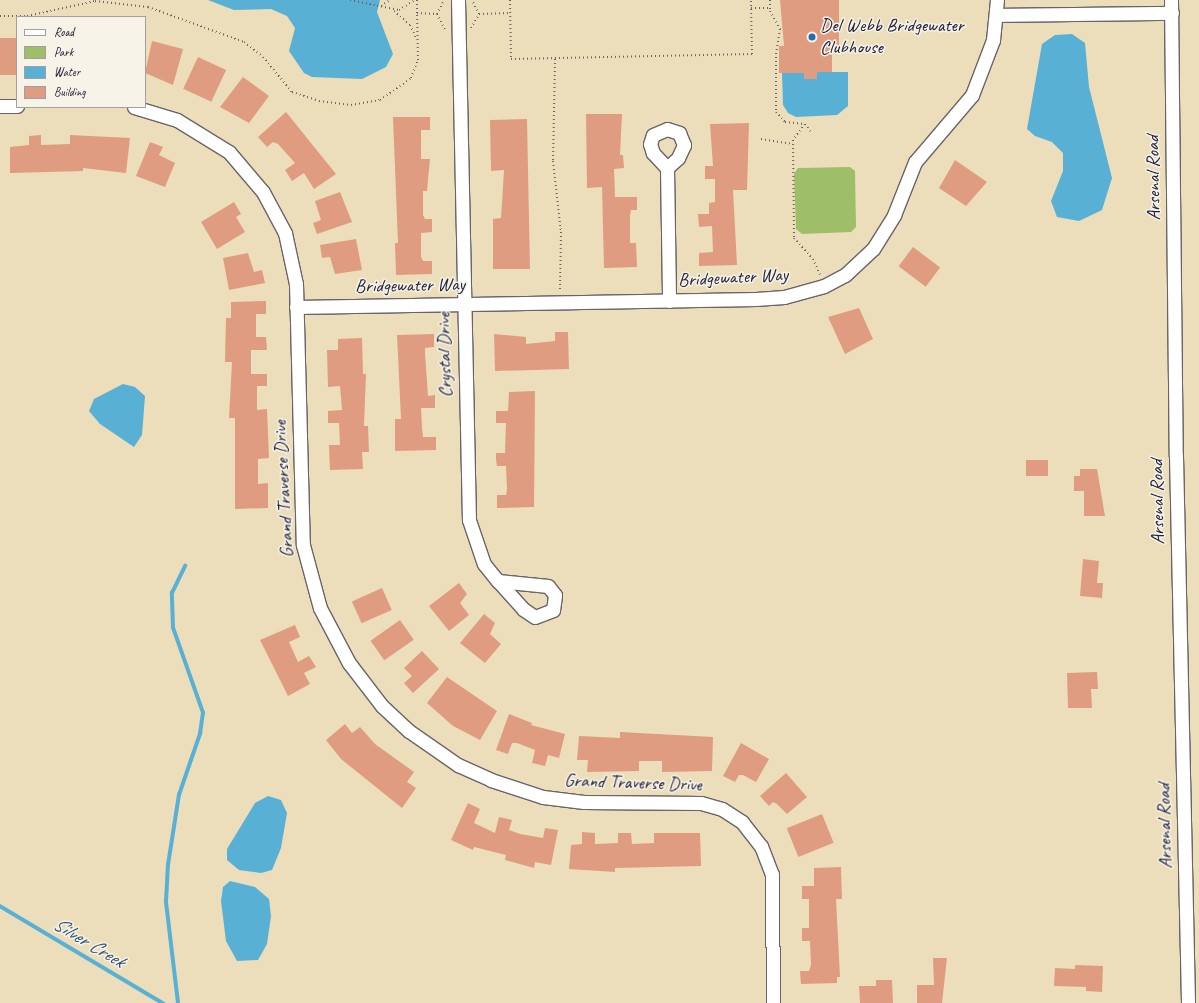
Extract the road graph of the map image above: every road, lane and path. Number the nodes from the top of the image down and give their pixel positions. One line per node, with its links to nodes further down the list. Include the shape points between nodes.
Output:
1 (350, 0): 12 (path)
2 (390, 0): 12 (path)
3 (416, 0): 15 (path, via 404,8); 16 (path)
4 (444, 0): 16 (path, via 438,14)
5 (458, 0): 21 (street, Crystal Drive)
6 (472, 0): 18 (path)
7 (510, 0): 17 (path)
8 (750, 0): 13 (path)
9 (770, 0): 14 (path)
10 (997, 0): 19 (street, Bridgewater Way)
11 (1171, 6): 19 (street); 39 (street, Arsenal Road, via 1176,464)
12 (380, 7): 15 (path)
13 (751, 8): 14 (path); 23 (path, via 752,54)
14 (769, 8): 27 (path, via 780,29 776,52 778,116 785,122)
15 (393, 10): 22 (path, via 410,26)
16 (417, 13): 22 (path)
17 (510, 13): 18 (path); 23 (path, via 511,59)
18 (479, 14): 21 (path, via 472,28)
19 (997, 15): 32 (street, Bridgewater Way, via 993,40 977,85 953,120 915,162 881,238 855,266)
20 (0, 16): 22 (path, via 27,16 84,2 138,4 244,42 263,57 292,92 319,101 351,105 380,100 405,86 416,70)
21 (458, 35): 35 (street, Crystal Drive)
22 (417, 40)
23 (555, 59): 34 (path, via 553,161 561,232)
24 (0, 106): 25 (street)
25 (16, 106)
26 (138, 108): 36 (street, Grand Traverse Drive, via 174,118 208,136 253,179 285,233 294,270)
27 (805, 124): 28 (path); 30 (path, via 796,134)
28 (810, 131)
29 (761, 139): 30 (path)
30 (793, 144): 32 (path, via 794,238 813,259)
31 (667, 168): 33 (street)
32 (824, 286): 33 (street, Bridgewater Way, via 784,297)
33 (669, 301): 34 (street, Bridgewater Way)
34 (561, 302): 35 (street, Bridgewater Way)
35 (464, 305): 36 (street, Bridgewater Way); 37 (street, Crystal Drive, via 469,520 481,557)
36 (296, 307): 38 (street, Grand Traverse Drive, via 303,545 320,608 349,663 382,706 409,731 458,765 491,780 543,796 584,802 701,803 722,809 742,822 762,846 772,874)
37 (498, 581)
38 (773, 1003)
39 (1188, 1003)

